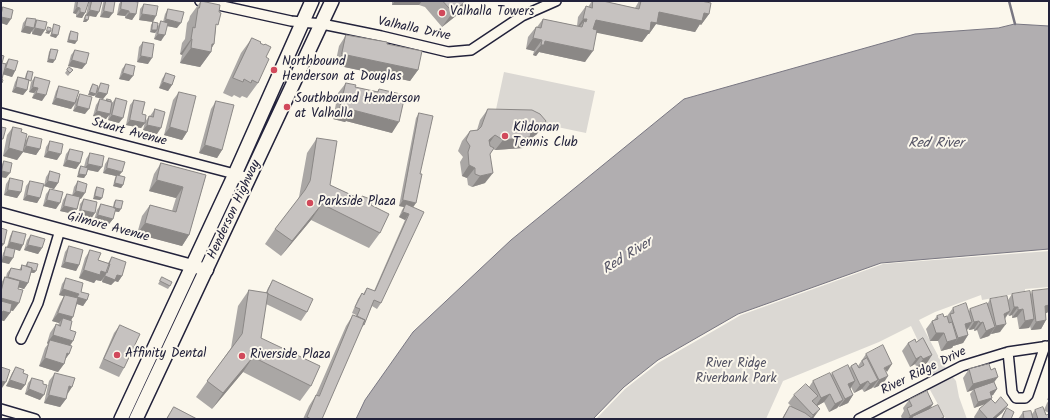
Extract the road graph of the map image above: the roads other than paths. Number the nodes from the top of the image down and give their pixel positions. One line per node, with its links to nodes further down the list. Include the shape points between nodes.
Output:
1 (200, 1): 5 (street, Valhalla Drive)
2 (312, 1): 5 (main road, Henderson Highway)
3 (332, 1): 6 (main road, Henderson Highway)
4 (556, 1): 6 (street, Valhalla Drive, via 522,16 472,50 448,52)
5 (302, 22): 6 (street, Valhalla Drive); 8 (main road, Henderson Highway)
6 (322, 24): 9 (main road, Henderson Highway)
7 (1, 112): 8 (street, Stuart Avenue)
8 (235, 174): 9 (street, Stuart Avenue); 12 (main road, Henderson Highway)
9 (250, 178): 13 (main road, Henderson Highway)
10 (1, 214): 11 (street, Gilmore Avenue)
11 (60, 230): 12 (street, Gilmore Avenue); 14 (street, via 38,303)
12 (192, 266): 13 (street, Gilmore Avenue); 20 (main road, Henderson Highway)
13 (207, 270): 21 (main road, Henderson Highway)
14 (21, 339)
15 (1047, 346): 16 (street, River Ridge Drive); 16 (street, via 1028,395 1021,400 1012,392)
16 (1008, 352): 18 (street, River Ridge Drive, via 962,366)
17 (1, 409): 19 (street)
18 (876, 415): 22 (street, River Ridge Drive)
19 (35, 419)
20 (121, 419)
21 (136, 419)
22 (859, 419)

